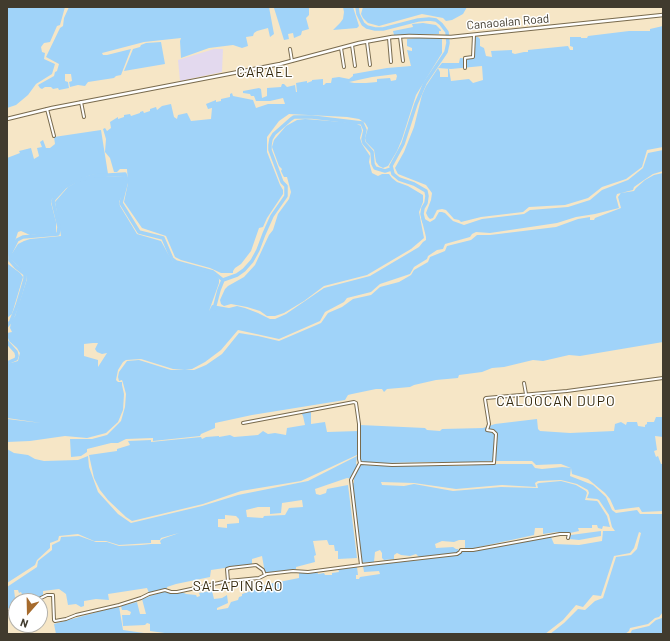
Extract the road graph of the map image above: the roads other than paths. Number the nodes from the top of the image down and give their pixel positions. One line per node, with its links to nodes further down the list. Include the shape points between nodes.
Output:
1 (663, 15): 2 (street, Canaoalan Road)
2 (474, 35): 3 (street, Canaoalan Road); 15 (street, via 473,57 465,58)
3 (400, 36): 4 (street, Canaoalan Road); 10 (street)
4 (389, 38): 5 (street, Canaoalan Road); 11 (street)
5 (367, 42): 6 (street, Canaoalan Road); 12 (street)
6 (352, 45): 7 (street, Canaoalan Road); 13 (street)
7 (341, 48): 9 (street, Canaoalan Road); 14 (street)
8 (290, 49): 9 (street)
9 (292, 61): 16 (street, Canaoalan Road)
10 (403, 61)
11 (391, 62)
12 (370, 65)
13 (355, 66)
14 (344, 67)
15 (465, 68)
16 (82, 102): 17 (street, Canaoalan Road); 18 (street)
17 (46, 109): 19 (street, Canaoalan Road); 20 (street)
18 (84, 117)
19 (7, 119)
20 (54, 136)
21 (663, 378): 23 (street)
22 (524, 383): 23 (street)
23 (526, 394): 25 (street, via 486,398 489,424 487,430 496,434 494,463)
24 (243, 423): 25 (street, via 356,402)
25 (360, 464): 27 (street, via 351,479)
26 (568, 538): 27 (street, via 569,534 560,534 461,550 457,554)
27 (360, 565): 28 (street)
28 (265, 575): 29 (street, via 259,578); 29 (street, via 256,565 230,568 227,569)
29 (228, 581): 30 (street, via 177,592 165,590 56,621 53,595)
30 (48, 595)

